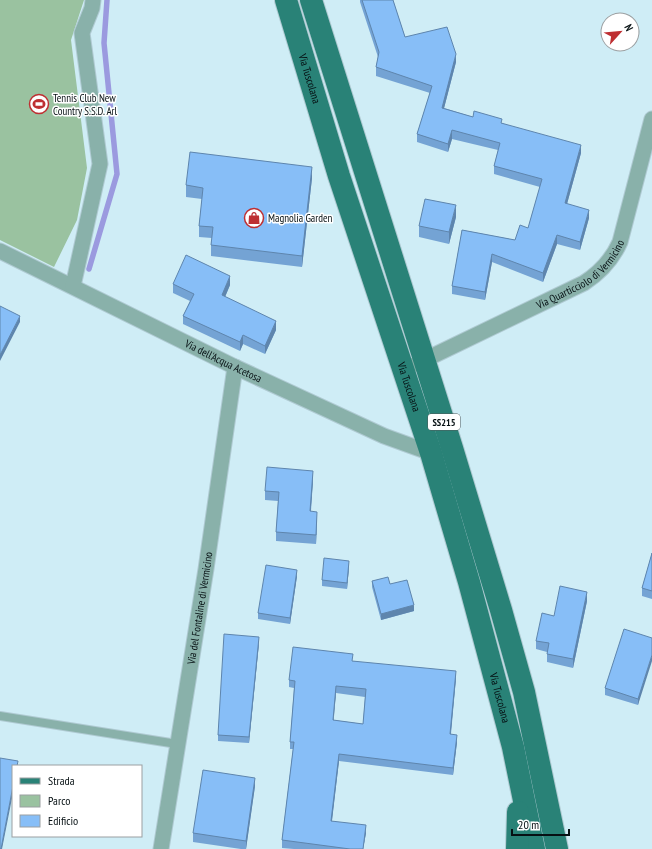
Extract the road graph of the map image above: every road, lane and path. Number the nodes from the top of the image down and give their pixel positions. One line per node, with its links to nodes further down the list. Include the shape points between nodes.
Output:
1 (93, 0): 6 (street, via 82,33 100,164)
2 (286, 0): 9 (main road, Via Tuscolana / SS215, via 339,176)
3 (311, 0): 7 (main road, Via Tuscolana / SS215)
4 (652, 119): 7 (street, Via Quarticciolo di Vermicino, via 623,232 616,253 605,267 584,283)
5 (0, 251): 6 (street, Via dell'Acqua Acetosa)
6 (73, 286): 8 (street, Via dell'Acqua Acetosa)
7 (424, 360): 9 (street, Via Quarticciolo di Vermicino); 10 (main road, Via Tuscolana / SS215)
8 (235, 367): 11 (street, Via dell'Acqua Acetosa, via 384,436); 13 (street, Via del Fontaline di Vermicino, via 206,569)
9 (404, 369): 11 (main road, Via Tuscolana / SS215)
10 (452, 448): 11 (street); 18 (main road, Via Tuscolana / SS215, via 524,692)
11 (431, 453): 14 (main road, Via Tuscolana / SS215, via 469,582)
12 (0, 716): 13 (lane)
13 (177, 744): 15 (street, Via del Fontaline di Vermicino)
14 (520, 781): 16 (main road); 17 (main road, Via Tuscolana / SS215)
15 (161, 849)
16 (517, 849)
17 (534, 849)
18 (557, 849)

